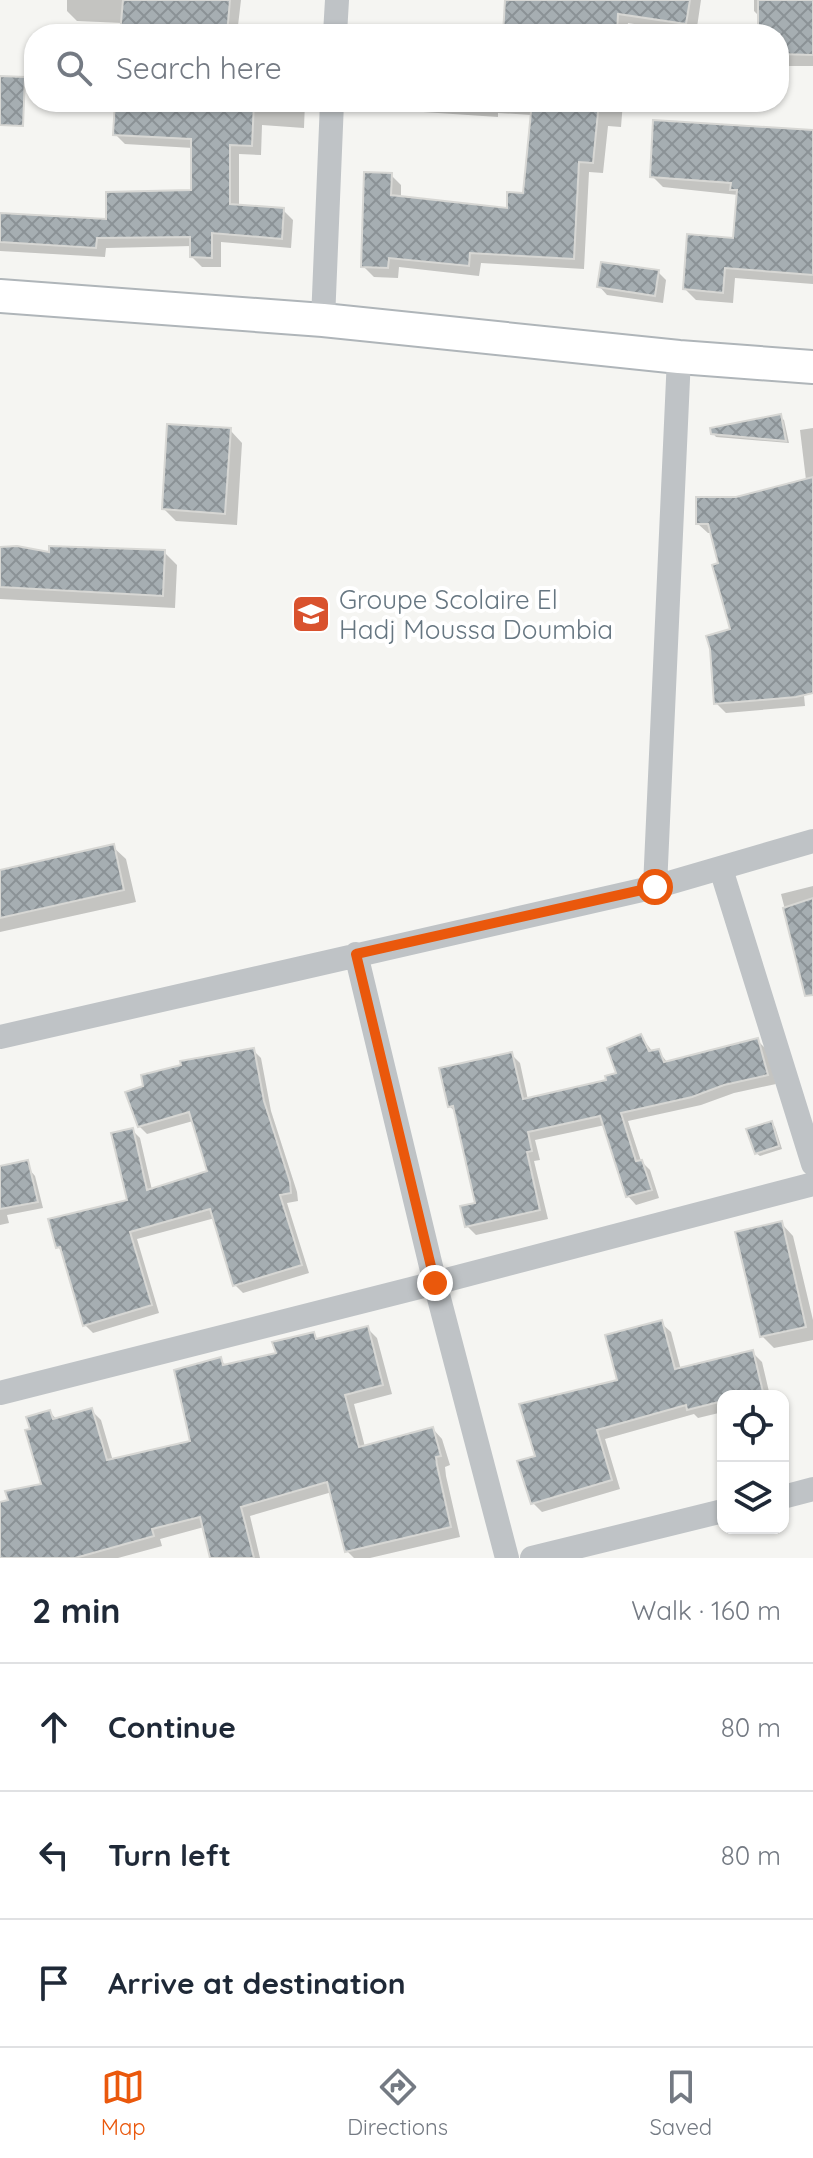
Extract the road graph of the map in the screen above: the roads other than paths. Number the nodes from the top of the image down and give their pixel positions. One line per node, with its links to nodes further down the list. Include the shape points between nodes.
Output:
1 (337, 0): 2 (street)
2 (336, 24)
3 (332, 112): 5 (street)
4 (0, 296): 5 (street)
5 (323, 320): 6 (street)
6 (679, 357): 7 (street); 10 (street)
7 (813, 367)
8 (813, 841): 9 (street)
9 (721, 869): 10 (street); 13 (street)
10 (655, 887): 11 (street)
11 (356, 954): 12 (street); 15 (street)
12 (0, 1037)
13 (813, 1164)
14 (813, 1184): 15 (street)
15 (435, 1283): 16 (street); 20 (street)
16 (0, 1393)
17 (813, 1489): 18 (street)
18 (789, 1495)
19 (717, 1512): 21 (street)
20 (507, 1558)
21 (532, 1558)

